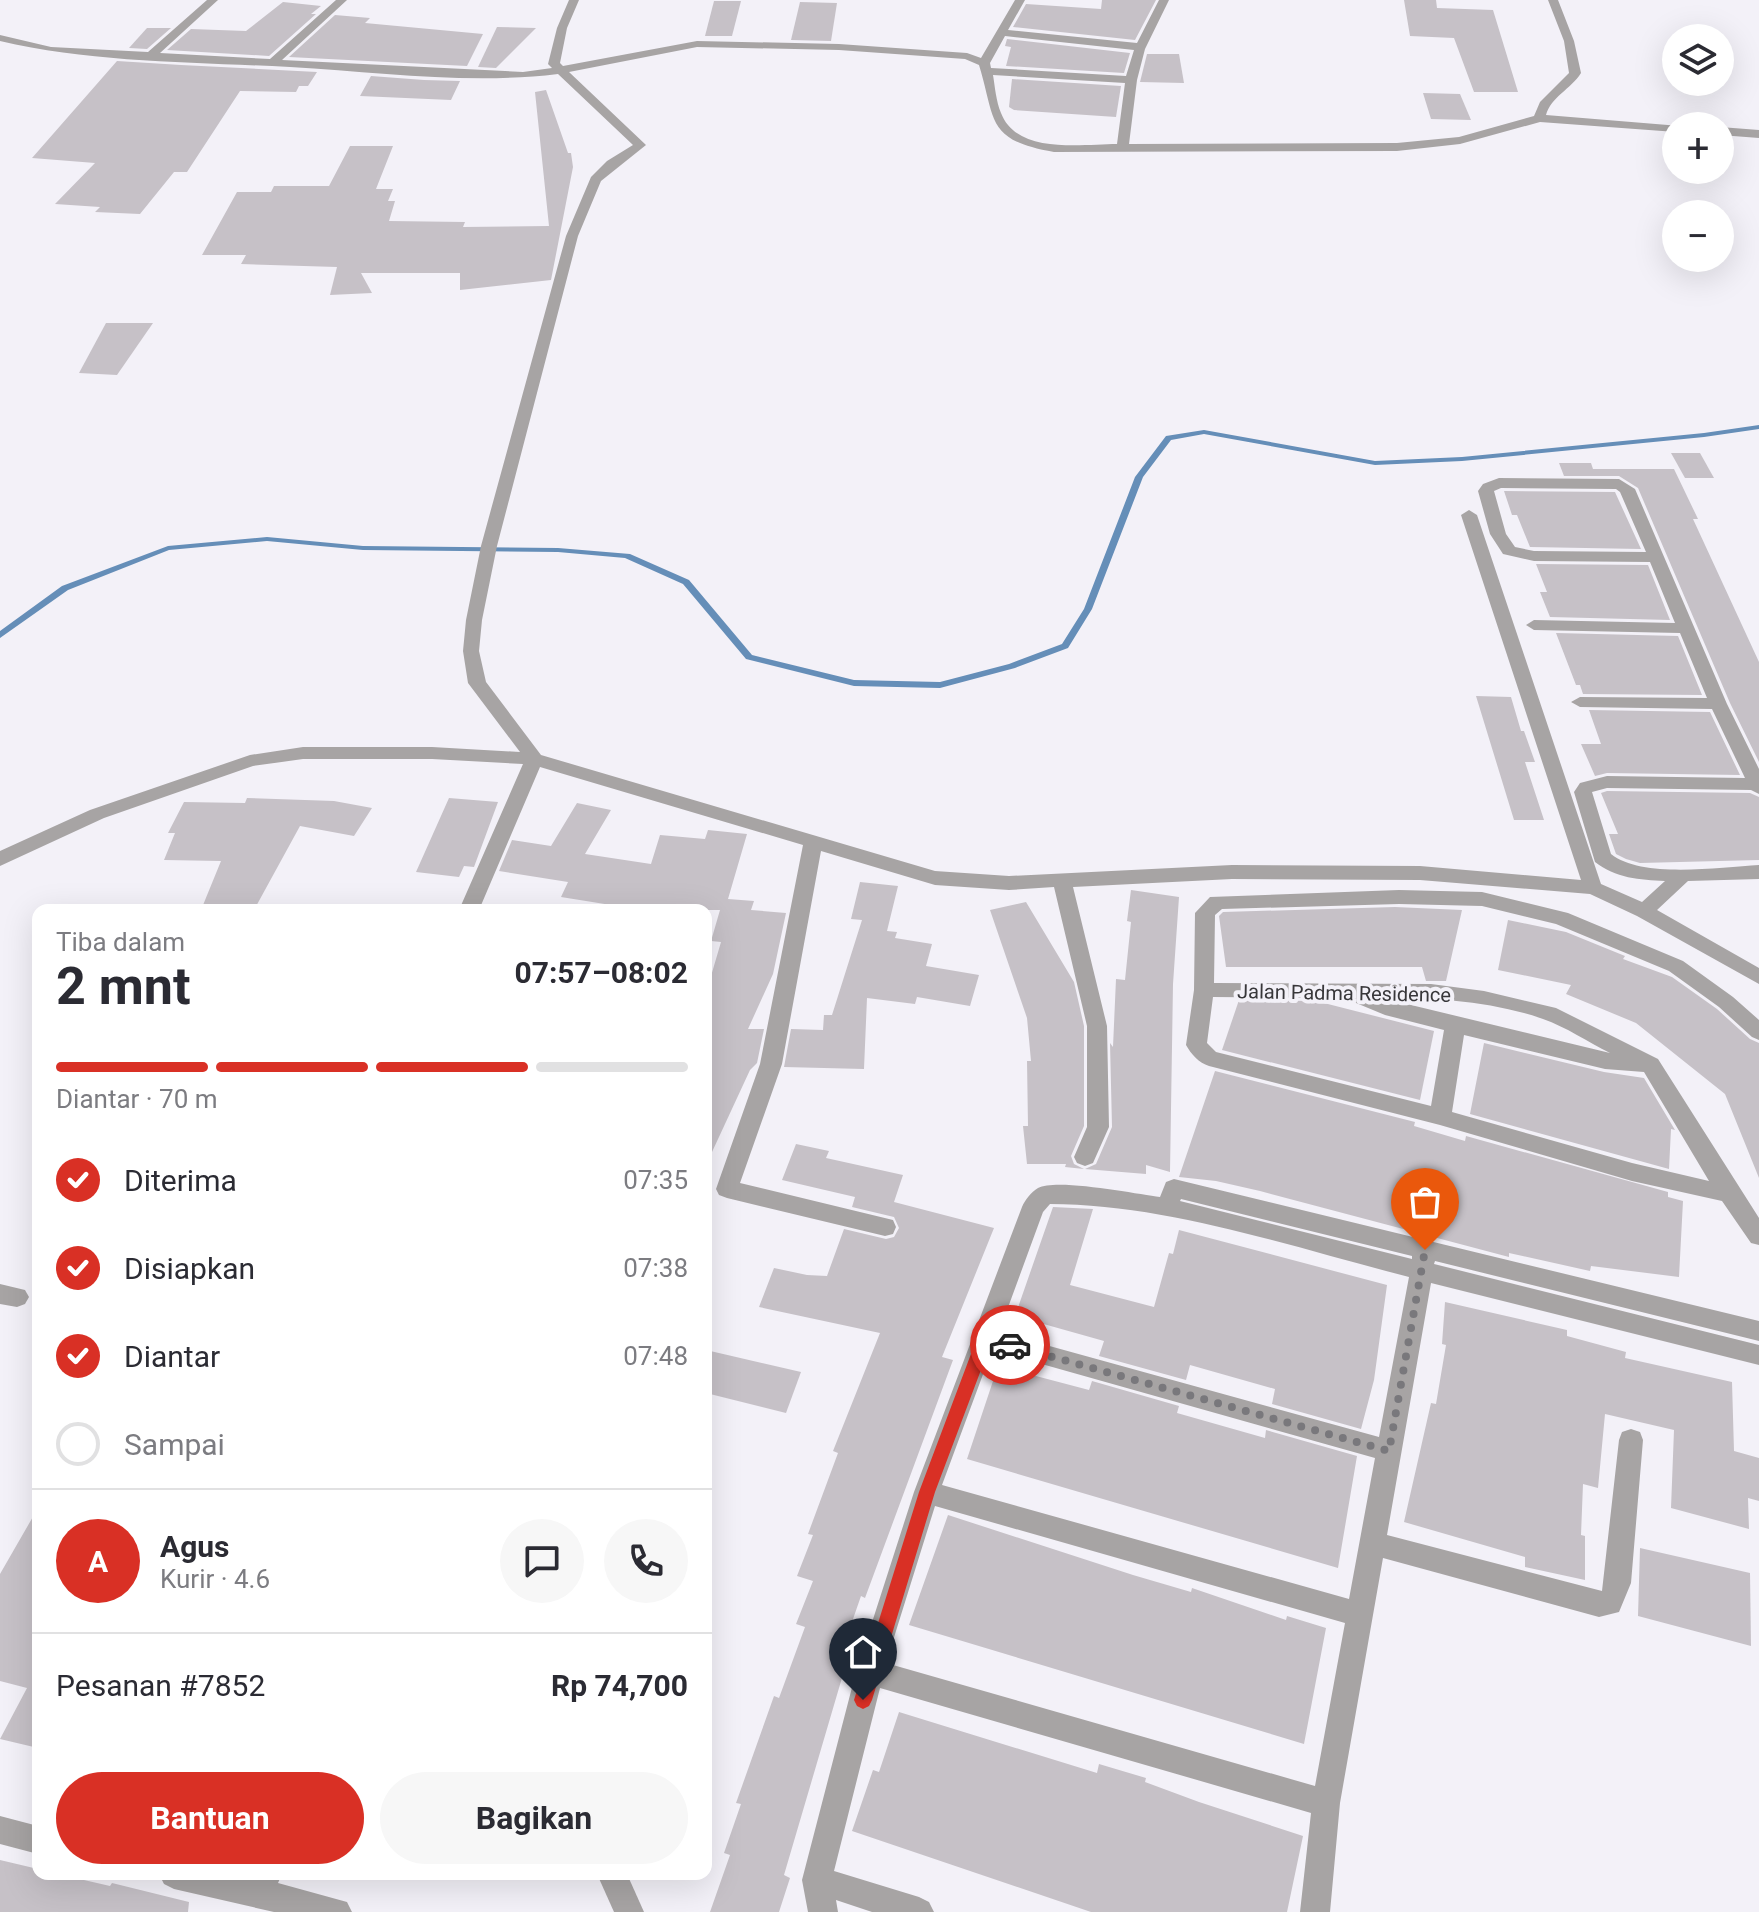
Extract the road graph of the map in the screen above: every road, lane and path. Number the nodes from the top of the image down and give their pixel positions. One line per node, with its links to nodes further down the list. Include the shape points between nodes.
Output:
1 (213, 0): 10 (street)
2 (342, 0): 11 (street)
3 (574, 0): 13 (street, via 555,57)
4 (1020, 0): 7 (street)
5 (1164, 0): 9 (street)
6 (1553, 0): 15 (street, via 1575,73 1540,107)
7 (1003, 33): 9 (street); 12 (street)
8 (0, 38): 10 (street, via 51,50)
9 (1141, 47): 14 (street)
10 (151, 55): 11 (street)
11 (272, 63): 13 (street, via 466,74)
12 (986, 67): 13 (street, via 967,56 735,43 676,46); 14 (street); 19 (street, via 992,107 1004,130 1017,140 1054,148)
13 (561, 70): 26 (street, via 640,145 595,180 572,236 474,620 472,667 477,683)
14 (1131, 80): 19 (street)
15 (1540, 118): 16 (street); 19 (street, via 1460,140 1397,147)
16 (1662, 127)
17 (1734, 132): 18 (street)
18 (1759, 134)
19 (1123, 148)
20 (1469, 515): 33 (street)
21 (1655, 557): 21 (street, via 1627,489 1619,484 1499,483 1486,491 1498,534 1509,551); 23 (street)
22 (1534, 625): 23 (street)
23 (1686, 628): 25 (street)
24 (1580, 702): 25 (street)
25 (1718, 704): 27 (street)
26 (535, 759): 28 (street); 29 (street, via 303,753 250,761 97,814); 34 (street)
27 (1758, 786): 31 (street, via 1607,782 1586,787 1585,804 1608,863)
28 (813, 842): 32 (street, via 935,878); 45 (street, via 771,1064 727,1189)
29 (0, 859)
30 (1759, 872): 31 (street)
31 (1683, 875): 35 (street)
32 (1062, 881): 33 (street, via 1232,872 1408,873); 43 (street, via 1097,1026 1098,1127)
33 (1593, 888): 35 (street)
34 (471, 904)
35 (1644, 911): 36 (street)
36 (1759, 976)
37 (1204, 990): 38 (street, Jalan Padma Residence); 40 (street, via 1205,913 1217,902 1482,899 1561,918 1676,966); 42 (street, via 1196,1045 1209,1058)
38 (1342, 991): 39 (street); 41 (street, Jalan Padma Residence, via 1431,991 1536,1010)
39 (1455, 1025): 41 (street, via 1605,1061); 42 (street)
40 (1759, 1032)
41 (1651, 1065): 44 (street, Jalan Padma Residence)
42 (1440, 1117): 44 (street)
43 (1085, 1157)
44 (1729, 1194): 46 (street, Jalan Padma Residence)
45 (885, 1227)
46 (1759, 1236)
47 (1423, 1261): 48 (street); 49 (street, via 1174,1188 1167,1207 1044,1195 1033,1207); 50 (street); 52 (street)
48 (1759, 1331)
49 (985, 1338): 52 (street); 53 (street)
50 (1759, 1355)
51 (1631, 1440): 54 (street, via 1618,1583 1610,1603)
52 (1389, 1451): 54 (street)
53 (927, 1492): 55 (street); 56 (street)
54 (1373, 1543): 55 (street)
55 (1362, 1615): 57 (street)
56 (870, 1672): 57 (street); 62 (street)
57 (1326, 1803): 68 (street)
58 (0, 1830): 59 (street)
59 (32, 1838)
60 (227, 1880): 63 (street)
61 (615, 1880): 65 (street)
62 (817, 1880): 66 (street); 67 (street)
63 (263, 1884): 64 (street)
64 (337, 1912)
65 (629, 1912)
66 (823, 1912)
67 (919, 1912)
68 (1315, 1912)

